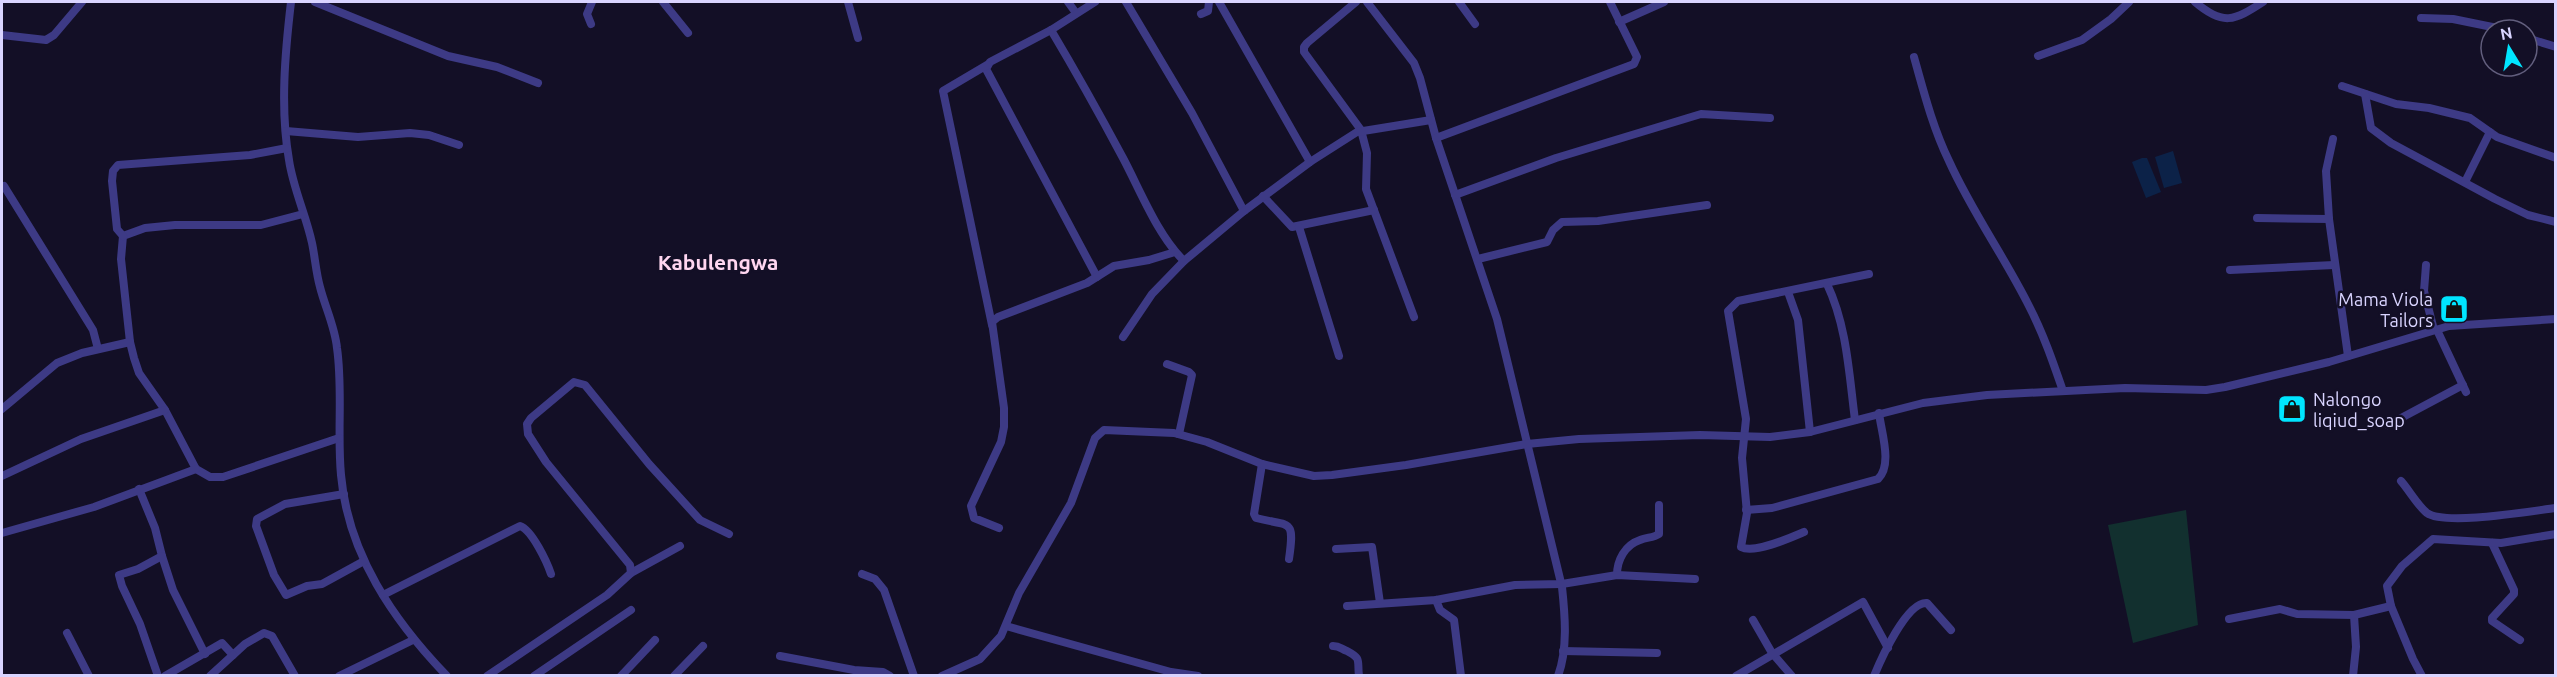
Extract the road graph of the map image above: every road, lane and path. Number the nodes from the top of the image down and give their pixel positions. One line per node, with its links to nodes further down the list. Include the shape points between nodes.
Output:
1 (82, 2): 29 (street, via 46,40)
2 (291, 2): 42 (street, via 286,39)
3 (315, 2): 36 (street, via 448,56 497,67)
4 (592, 2): 24 (street, via 587,14)
5 (663, 2): 28 (street)
6 (848, 2): 30 (street)
7 (1068, 2): 20 (street)
8 (1095, 2): 20 (street)
9 (1126, 2): 56 (street)
10 (1209, 2): 21 (street, via 1208,11)
11 (1219, 2): 49 (street)
12 (1356, 2): 41 (street, via 1304,47 1306,57)
13 (1367, 2): 40 (street, via 1414,63)
14 (1459, 2): 25 (street)
15 (1610, 2): 23 (street)
16 (1664, 2): 23 (street)
17 (2129, 2): 33 (street, via 2082,40)
18 (2195, 2): 19 (street, via 2225,20 2235,19)
19 (2263, 2)
20 (1076, 13): 27 (street)
21 (1201, 14)
22 (2421, 18): 26 (street)
23 (1619, 22): 44 (street, via 1637,57 1634,64)
24 (591, 24)
25 (1475, 24)
26 (2479, 24)
27 (1051, 30): 35 (street); 63 (street)
28 (688, 33)
29 (2, 34)
30 (858, 38)
31 (2539, 42): 32 (street)
32 (2556, 47)
33 (2038, 56)
34 (1914, 57): 83 (street, via 1948,160 2029,306)
35 (987, 65): 70 (street, via 987,74); 75 (street, via 943,91)
36 (537, 82)
37 (2342, 86): 38 (street)
38 (2365, 94): 43 (street, via 2470,118); 50 (street, via 2371,128 2391,143)
39 (1770, 118): 52 (street, via 1701,114 1556,158)
40 (1431, 120): 41 (street); 44 (street)
41 (1361, 130): 49 (street); 55 (street, via 1367,153 1366,189)
42 (285, 131): 46 (street, via 358,137 410,133); 47 (street)
43 (2490, 132): 48 (street); 50 (street)
44 (1436, 138): 52 (street)
45 (2333, 139): 59 (street, via 2326,171)
46 (459, 145)
47 (287, 148): 57 (street); 62 (street, via 250,155 118,165 112,181 117,229)
48 (2556, 158)
49 (1310, 162): 53 (street)
50 (2465, 182): 60 (street, via 2522,212)
51 (4, 186): 79 (street, via 93,330)
52 (1455, 195): 64 (street)
53 (1263, 196): 56 (street); 61 (street, via 1290,225)
54 (1707, 205): 64 (street, via 1598,221 1562,222 1547,242)
55 (1374, 210): 61 (street); 73 (street)
56 (1244, 211): 65 (street)
57 (303, 214): 62 (street, via 261,225 175,225 145,228); 92 (street, via 338,349)
58 (2257, 218): 59 (street)
59 (2329, 219): 66 (street)
60 (2556, 222)
61 (1299, 226): 80 (street)
62 (123, 236): 78 (street, via 121,259)
63 (1175, 252): 65 (street); 70 (street, via 1114,266)
64 (1478, 259): 93 (street, via 1500,328)
65 (1184, 261): 77 (street, via 1152,294)
66 (2334, 265): 68 (street); 81 (street)
67 (2426, 265): 76 (street, via 2424,291)
68 (2230, 270)
69 (1869, 274): 71 (street)
70 (1097, 277): 75 (street, via 998,317)
71 (1827, 284): 72 (street); 87 (street, via 1845,343)
72 (1788, 292): 89 (street, via 1798,320); 91 (street, via 1738,301 1728,311 1746,419)
73 (1414, 317)
74 (2556, 319): 76 (street)
75 (992, 325): 103 (street, via 1004,427 1001,442 971,506 974,518)
76 (2436, 330): 81 (street); 88 (street, via 2465,389)
77 (1123, 337)
78 (130, 342): 79 (street); 85 (street, via 139,373)
79 (98, 349): 84 (street, via 57,363)
80 (1340, 356)
81 (2348, 356): 83 (street, via 2206,390)
82 (1167, 364): 90 (street, via 1192,375)
83 (2063, 391): 86 (street, via 1987,394)
84 (2, 409)
85 (165, 410): 95 (street); 96 (street, via 81,439)
86 (1879, 413): 87 (street); 102 (street, via 1885,462 1878,479 1772,508)
87 (1855, 420): 89 (street)
88 (2388, 425)
89 (1810, 432): 91 (street)
90 (1179, 434): 94 (street); 129 (street, via 1112,429 1099,433 1071,502 1019,593)
91 (1744, 436): 93 (street, via 1579,439); 102 (street)
92 (339, 438): 95 (street, via 223,477 210,477); 99 (street)
93 (1527, 444): 94 (street, via 1332,475 1314,476); 119 (street)
94 (1262, 464): 112 (street, via 1254,514 1256,518 1288,525 1292,537)
95 (196, 469): 98 (street)
96 (2, 476)
97 (2401, 481): 101 (street, via 2430,515 2466,518)
98 (139, 489): 105 (street, via 94,507); 111 (street)
99 (344, 494): 113 (street); 113 (street, via 285,504 257,519 256,526 274,575 286,595 322,584)
100 (1659, 505): 117 (street, via 1659,534 1628,547 1619,560)
101 (2556, 508)
102 (1746, 510): 104 (street, via 1742,549 1782,542)
103 (999, 528)
104 (1804, 532)
105 (2, 533)
106 (729, 534): 114 (street, via 700,520 585,385 574,382 531,418 528,434 630,565)
107 (2556, 534): 108 (street)
108 (2492, 543): 124 (street, via 2429,540 2390,580 2387,586); 134 (street, via 2514,590 2492,621)
109 (680, 546): 114 (street)
110 (1336, 549): 122 (street, via 1372,547)
111 (162, 556): 141 (street, via 173,590); 144 (street, via 119,575 143,633)
112 (1289, 559)
113 (364, 561): 120 (street)
114 (631, 573): 151 (street, via 588,608)
115 (551, 574): 120 (street, via 526,529 520,526)
116 (862, 574): 156 (street, via 876,579 884,590)
117 (1617, 575): 118 (street); 119 (street)
118 (1695, 579)
119 (1562, 584): 121 (street, via 1515,585); 138 (street)
120 (383, 595): 132 (street)
121 (1436, 600): 122 (street); 160 (street, via 1440,610 1454,620)
122 (1380, 603): 123 (street)
123 (1347, 606)
124 (2391, 606): 126 (street); 166 (street)
125 (631, 610): 152 (street)
126 (2354, 615): 127 (street, via 2297,614 2280,609); 165 (street)
127 (2229, 619)
128 (1753, 620): 140 (street)
129 (1006, 626): 157 (street, via 994,647 980,659); 158 (street, via 1170,672)
130 (1951, 630): 137 (street, via 1925,602 1908,614)
131 (68, 633): 145 (street)
132 (413, 640): 149 (street); 150 (street)
133 (655, 640): 153 (street)
134 (2520, 640)
135 (703, 646): 154 (street)
136 (1333, 646): 159 (street, via 1355,654)
137 (1888, 648): 140 (street, via 1863,602); 164 (street)
138 (1563, 651): 139 (street); 161 (street)
139 (1657, 653)
140 (1772, 653): 162 (street); 163 (street)
141 (205, 654): 142 (street, via 222,643); 146 (street)
142 (234, 655): 147 (street); 148 (street, via 260,634 269,633)
143 (780, 656): 155 (street)
144 (154, 674)
145 (89, 675)
146 (165, 675)
147 (210, 675)
148 (295, 675)
149 (339, 675)
150 (447, 675)
151 (487, 675)
152 (534, 675)
153 (621, 675)
154 (674, 675)
155 (890, 675)
156 (914, 675)
157 (943, 675)
158 (1198, 675)
159 (1359, 675)
160 (1461, 675)
161 (1558, 675)
162 (1736, 675)
163 (1792, 675)
164 (1874, 675)
165 (2353, 675)
166 (2422, 675)

